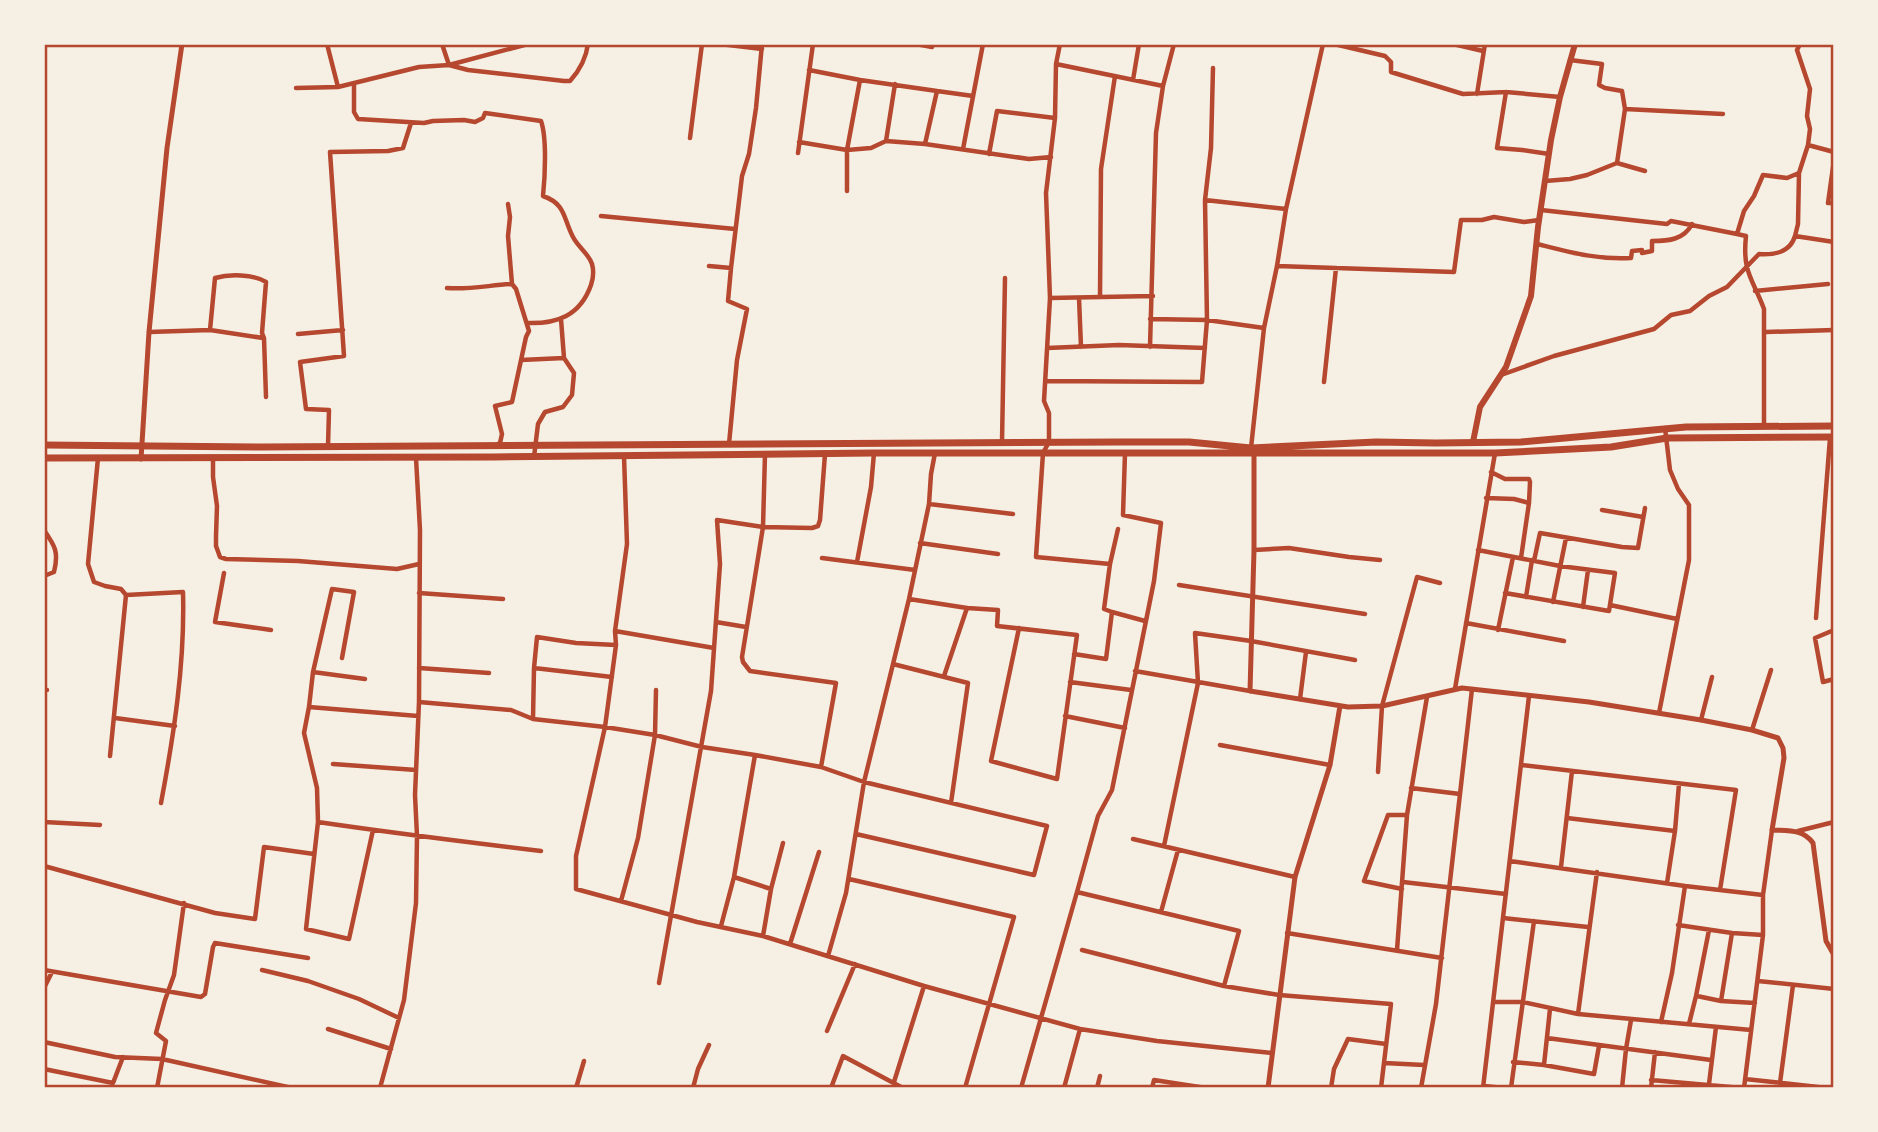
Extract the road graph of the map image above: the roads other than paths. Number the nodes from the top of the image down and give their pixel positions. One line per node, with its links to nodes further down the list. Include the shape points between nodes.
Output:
1 (182, 44): 98 (street)
2 (327, 44): 34 (street)
3 (442, 44): 25 (street)
4 (527, 44): 25 (street)
5 (588, 44): 25 (street, via 582,66 570,81)
6 (702, 44): 45 (street)
7 (720, 44): 21 (street)
8 (813, 44): 27 (street)
9 (916, 44): 10 (street)
10 (933, 44)
11 (983, 44): 39 (street)
12 (1060, 44): 24 (street)
13 (1139, 44): 30 (street)
14 (1174, 44): 33 (street)
15 (1323, 44): 66 (street)
16 (1334, 44): 38 (street, via 1385,56 1391,62 1391,72)
17 (1453, 44): 22 (street)
18 (1485, 44): 22 (street)
19 (1575, 44): 23 (main road)
20 (1800, 44): 49 (street, via 1797,50 1810,89)
21 (762, 46): 71 (street)
22 (1483, 51): 38 (street)
23 (1570, 60): 40 (main road); 41 (street, via 1602,64 1599,85 1622,92)
24 (1056, 64): 28 (street); 43 (street)
25 (449, 65): 31 (street)
26 (1213, 68): 63 (street)
27 (809, 70): 29 (street); 47 (street)
28 (1115, 76): 30 (street); 87 (street, via 1101,169)
29 (860, 80): 32 (street); 51 (street)
30 (1133, 80): 33 (street)
31 (354, 83): 34 (street); 44 (street, via 358,119)
32 (895, 84): 36 (street); 46 (street)
33 (1163, 86): 86 (street, via 1156,132)
34 (338, 87): 35 (street)
35 (296, 88)
36 (937, 91): 39 (street); 48 (street)
37 (1506, 92): 38 (street); 40 (street); 55 (street, via 1497,148)
38 (1477, 94)
39 (973, 96): 50 (street)
40 (1560, 97): 55 (main road)
41 (1625, 109): 42 (street); 58 (street)
42 (1723, 114)
43 (1055, 118): 54 (street, via 997,111); 56 (street)
44 (411, 122): 90 (street, via 475,122 485,113 541,121 543,196 562,209 574,238 592,263 588,293 578,309); 96 (street, via 403,148 330,152)
45 (690, 138)
46 (886, 141): 48 (street); 51 (street)
47 (799, 142): 51 (street); 53 (street)
48 (925, 144): 50 (street)
49 (1808, 145): 52 (street); 60 (street)
50 (963, 149): 54 (street)
51 (847, 150): 62 (street)
52 (1834, 152)
53 (798, 153)
54 (989, 154): 56 (street)
55 (1549, 155): 61 (main road)
56 (1051, 157): 89 (street, via 1046,194)
57 (1834, 160): 64 (street, via 1828,203)
58 (1617, 163): 59 (street); 61 (street, via 1587,175)
59 (1645, 170)
60 (1799, 173): 72 (street, via 1787,178 1763,175); 73 (street)
61 (1545, 181): 67 (main road)
62 (847, 191)
63 (1205, 200): 66 (street); 92 (street)
64 (1834, 203)
65 (508, 204): 82 (street)
66 (1286, 209): 77 (street)
67 (1541, 211): 69 (main road); 70 (street)
68 (601, 216): 71 (street)
69 (1539, 220): 75 (main road); 79 (street, via 1461,220 1454,272)
70 (1692, 224): 72 (street); 75 (street, via 1670,241 1651,241 1652,251 1632,251 1631,258 1607,259)
71 (735, 229): 78 (street)
72 (1737, 234): 80 (street, via 1746,236)
73 (1795, 236): 74 (street); 80 (street, via 1788,249 1759,254)
74 (1834, 242)
75 (1536, 244): 108 (main road, via 1531,296)
76 (709, 266): 78 (street)
77 (1277, 266): 79 (street); 94 (street)
78 (731, 268): 120 (street, via 729,301 747,309)
79 (1336, 268): 110 (street)
80 (1746, 269): 85 (street); 108 (street, via 1727,288 1690,311 1671,315 1654,329 1554,356)
81 (1005, 278): 117 (street)
82 (512, 284): 84 (street); 93 (street)
83 (1828, 284): 85 (street)
84 (447, 288)
85 (1755, 291): 99 (street, via 1765,309)
86 (1153, 296): 87 (street); 91 (street)
87 (1100, 297): 88 (street)
88 (1079, 298): 89 (street); 102 (street)
89 (1049, 299): 104 (street)
90 (561, 319): 93 (street); 106 (street)
91 (1150, 319): 92 (street); 103 (street)
92 (1207, 320): 94 (street); 105 (street)
93 (527, 323): 107 (street)
94 (1264, 328): 126 (street)
95 (210, 330): 98 (street); 101 (street); 101 (street, via 215,278 259,278 266,282)
96 (342, 330): 100 (street); 124 (street, via 344,356 300,362 306,409 329,410)
97 (1834, 330): 99 (street)
98 (149, 331): 123 (street)
99 (1766, 332): 112 (street)
100 (298, 334)
101 (264, 338): 111 (street)
102 (1081, 347): 103 (street); 104 (street)
103 (1150, 347): 105 (street)
104 (1046, 348): 109 (street)
105 (1205, 348): 109 (street, via 1202,382)
106 (564, 358): 107 (street); 122 (street, via 574,373 572,395 563,407 545,412)
107 (521, 360): 125 (street, via 512,402 495,406 502,434)
108 (1501, 376): 118 (main road, via 1480,407)
109 (1045, 381): 119 (street)
110 (1324, 382)
111 (266, 397)
112 (1764, 426): 113 (highway); 114 (highway)
113 (1834, 426)
114 (1665, 428): 116 (street); 118 (highway)
115 (1832, 437): 116 (highway); 185 (street)
116 (1667, 439): 131 (highway); 186 (street, via 1670,470 1689,505 1689,560)
117 (1002, 442): 119 (highway); 120 (highway)
118 (1473, 442): 126 (highway, via 1376,442)
119 (1049, 443): 126 (highway, via 1189,442); 129 (street)
120 (729, 444): 122 (highway)
121 (44, 445): 123 (highway)
122 (535, 445): 125 (highway); 135 (street)
123 (142, 446): 124 (highway); 139 (street)
124 (328, 446): 125 (highway)
125 (494, 446)
126 (1253, 451): 130 (highway); 131 (highway); 155 (street)
127 (874, 453): 128 (highway); 133 (highway); 162 (street)
128 (935, 453): 129 (highway); 144 (street)
129 (1043, 453): 130 (highway); 164 (street, via 1036,557)
130 (1125, 453): 187 (street, via 1123,515 1161,523)
131 (1495, 453): 141 (street)
132 (765, 454): 133 (highway); 134 (highway); 149 (street)
133 (825, 454): 149 (street, via 818,526)
134 (624, 456): 135 (highway); 195 (street, via 627,544)
135 (534, 457): 138 (highway)
136 (98, 458): 139 (highway); 140 (highway); 174 (street, via 88,564 94,582 121,589)
137 (213, 458): 138 (highway); 139 (highway); 163 (street, via 220,557 397,569)
138 (416, 458): 163 (street)
139 (141, 459)
140 (44, 460)
141 (1490, 472): 142 (street); 143 (street, via 1505,479 1529,479)
142 (1486, 498): 143 (street); 154 (street)
143 (1529, 503): 159 (street)
144 (929, 504): 147 (street); 153 (street)
145 (1644, 508): 148 (street)
146 (1602, 510): 148 (street)
147 (1013, 513)
148 (1643, 517): 152 (street, via 1638,548)
149 (764, 527): 188 (street, via 717,520); 190 (street)
150 (1118, 529): 164 (street)
151 (44, 530): 169 (street, via 55,546 56,565 54,572)
152 (1566, 537): 161 (street, via 1540,533); 165 (street)
153 (920, 543): 156 (street); 167 (street)
154 (1478, 550): 157 (street); 189 (street)
155 (1254, 551): 160 (street, via 1289,548); 175 (street)
156 (998, 554)
157 (1513, 557): 159 (street); 173 (street)
158 (822, 558): 162 (street)
159 (1521, 558): 161 (street)
160 (1380, 560)
161 (1533, 561): 165 (street); 176 (street)
162 (857, 562): 167 (street)
163 (419, 564): 172 (street)
164 (1110, 564): 183 (street, via 1104,609)
165 (1560, 566): 166 (street); 179 (street)
166 (1588, 569): 180 (street, via 1615,573); 181 (street)
167 (915, 570): 178 (street)
168 (224, 573): 194 (street, via 215,622)
169 (44, 576)
170 (1440, 583): 228 (street, via 1416,577)
171 (1180, 585): 175 (street)
172 (419, 593): 177 (street); 205 (street)
173 (1505, 593): 176 (street); 192 (street)
174 (126, 595): 233 (street); 236 (street, via 183,592)
175 (1252, 597): 184 (street); 197 (street)
176 (1526, 597): 179 (street)
177 (503, 599)
178 (909, 599): 182 (street); 204 (street)
179 (1553, 602): 181 (street)
180 (1610, 605): 181 (street, via 1609,611); 186 (street)
181 (1583, 607)
182 (967, 608): 191 (street, via 998,610 997,626); 211 (street)
183 (1112, 612): 187 (street); 201 (street, via 1106,659)
184 (1364, 614)
185 (1816, 618)
186 (1677, 619): 230 (street)
187 (1145, 621): 208 (street)
188 (716, 622): 190 (street); 199 (street)
189 (1466, 623): 192 (street); 221 (street)
190 (746, 627): 248 (street, via 742,657 750,671 836,683)
191 (1019, 628): 201 (street, via 1077,635); 232 (street, via 991,761 1057,779)
192 (1497, 630): 196 (street)
193 (1834, 630): 214 (street, via 1815,638 1823,682)
194 (271, 631)
195 (615, 631): 198 (street); 199 (street)
196 (1564, 640)
197 (1251, 641): 200 (street); 217 (street, via 1195,633); 222 (street)
198 (615, 645): 206 (street, via 537,637); 212 (street)
199 (715, 648): 242 (street)
200 (1306, 652): 203 (street); 225 (street)
201 (1074, 654): 216 (street)
202 (342, 658): 209 (street, via 354,592 332,589)
203 (1355, 660)
204 (893, 664): 211 (street); 252 (street)
205 (419, 668): 210 (street); 226 (street)
206 (534, 668): 212 (street); 234 (street)
207 (1771, 670): 239 (street)
208 (1135, 671): 217 (street); 220 (street)
209 (313, 672): 215 (street); 229 (street)
210 (489, 673)
211 (944, 676): 257 (street, via 968,683)
212 (612, 677): 237 (street)
213 (1712, 677): 235 (street)
214 (1834, 678)
215 (365, 679)
216 (1070, 682): 220 (street); 232 (street)
217 (1198, 683): 222 (street); 272 (street)
218 (1472, 689): 221 (street); 224 (street); 255 (street)
219 (656, 690): 240 (street)
220 (1131, 690): 238 (street)
221 (1455, 690): 223 (street)
222 (1250, 691): 225 (street)
223 (1427, 696): 228 (street); 254 (street)
224 (1529, 696): 230 (street); 247 (street)
225 (1300, 699): 227 (street)
226 (419, 702): 231 (street); 234 (street, via 511,709)
227 (1340, 706): 228 (street); 246 (street)
228 (1382, 706): 251 (street)
229 (309, 707): 231 (street); 261 (street, via 304,733 317,788)
230 (1659, 713): 235 (street)
231 (418, 716): 249 (street)
232 (1066, 716): 238 (street)
233 (115, 718): 236 (street); 244 (street)
234 (533, 719): 237 (street)
235 (1701, 720): 239 (street)
236 (175, 726): 256 (street)
237 (605, 727): 240 (street); 294 (street, via 576,856 576,889)
238 (1125, 728): 291 (street, via 1112,790 1098,816)
239 (1752, 730): 265 (street, via 1778,737 1783,748)
240 (655, 735): 242 (street); 294 (street, via 638,838)
241 (1220, 745): 246 (street)
242 (702, 747): 243 (street); 297 (street)
243 (755, 755): 248 (street); 281 (street)
244 (110, 756)
245 (333, 764): 249 (street)
246 (1330, 765): 282 (street)
247 (1521, 765): 250 (street); 277 (street)
248 (821, 767): 252 (street)
249 (416, 770): 269 (street)
250 (1572, 771): 253 (street); 259 (street)
251 (1378, 772)
252 (864, 782): 257 (street); 268 (street)
253 (1679, 784): 266 (street); 290 (street, via 1736,790)
254 (1411, 788): 255 (street); 258 (street)
255 (1460, 794): 288 (street)
256 (161, 803)
257 (951, 803): 268 (street, via 1047,826 1034,874)
258 (1407, 815): 284 (street); 289 (street, via 1388,815 1364,881)
259 (1567, 818): 266 (street); 279 (street)
260 (44, 822): 263 (street)
261 (318, 822): 264 (street); 276 (street)
262 (1834, 822): 267 (street)
263 (100, 825)
264 (373, 830): 269 (street); 276 (street, via 349,939 306,929)
265 (1772, 830): 267 (street); 293 (street)
266 (1675, 831): 285 (street)
267 (1798, 831): 311 (street, via 1813,843 1826,941)
268 (856, 834): 283 (street)
269 (417, 836): 274 (street); 337 (street, via 416,904)
270 (1133, 839): 272 (street)
271 (783, 843): 287 (street)
272 (1164, 846): 273 (street)
273 (1178, 849): 282 (street); 296 (street)
274 (541, 851)
275 (820, 852): 308 (street)
276 (314, 854): 295 (street, via 264,846 255,919)
277 (1510, 861): 279 (street); 292 (street)
278 (44, 866): 295 (street)
279 (1560, 867): 280 (street)
280 (1597, 872): 285 (street); 302 (street)
281 (734, 877): 287 (street); 301 (street)
282 (1295, 877): 304 (street)
283 (849, 879): 312 (street); 332 (street, via 1014,917)
284 (1402, 882): 288 (street); 289 (street)
285 (1667, 883): 286 (street)
286 (1685, 886): 290 (street); 300 (street)
287 (771, 888): 307 (street)
288 (1450, 888): 292 (street); 314 (street)
289 (1402, 889): 310 (street)
290 (1720, 890): 293 (street)
291 (1077, 892): 296 (street); 336 (street)
292 (1506, 894): 298 (street)
293 (1763, 895): 306 (street)
294 (621, 901): 297 (street)
295 (184, 903): 326 (street)
296 (1161, 912): 323 (street, via 1238,931)
297 (672, 914): 301 (street); 320 (street)
298 (1503, 918): 299 (street); 330 (street)
299 (1534, 921): 302 (street); 331 (street)
300 (1678, 925): 303 (street); 339 (street)
301 (722, 926): 307 (street)
302 (1588, 927): 335 (street)
303 (1709, 930): 305 (street); 328 (street)
304 (1287, 933): 310 (street); 327 (street)
305 (1732, 933): 306 (street); 329 (street)
306 (1763, 935): 319 (street)
307 (763, 936): 308 (street)
308 (790, 944): 312 (street)
309 (1082, 950): 323 (street)
310 (1397, 950): 314 (street)
311 (1834, 955)
312 (828, 956): 315 (street)
313 (308, 958): 326 (street, via 215,943 205,994)
314 (1442, 958): 361 (street)
315 (855, 964): 322 (street); 345 (street)
316 (44, 970): 318 (street)
317 (262, 970): 337 (street, via 308,981)
318 (52, 972): 324 (street); 326 (street)
319 (1758, 981): 321 (street); 333 (street)
320 (659, 983)
321 (1793, 985): 325 (street); 369 (street)
322 (924, 986): 332 (street); 368 (street)
323 (1224, 986): 327 (street)
324 (44, 988)
325 (1834, 989)
326 (168, 992): 356 (street, via 156,1033 166,1041)
327 (1279, 995): 348 (street, via 1391,1004); 354 (street)
328 (1696, 996): 329 (street); 340 (street)
329 (1721, 1001): 333 (street)
330 (1493, 1002): 331 (street); 371 (street)
331 (1523, 1002): 334 (street); 359 (street)
332 (989, 1003): 336 (street); 380 (street)
333 (1755, 1003): 344 (street)
334 (1550, 1009): 335 (street); 346 (street)
335 (1578, 1014): 338 (street)
336 (1040, 1017): 343 (street); 381 (street)
337 (399, 1018): 351 (street)
338 (1631, 1020): 339 (street); 352 (street)
339 (1661, 1022): 340 (street)
340 (1689, 1024): 341 (street)
341 (1716, 1027): 344 (street); 357 (street)
342 (328, 1029): 351 (street)
343 (1080, 1029): 354 (street); 382 (street)
344 (1751, 1030): 365 (street)
345 (827, 1031)
346 (1547, 1038): 350 (street); 362 (street)
347 (44, 1042): 355 (street)
348 (1386, 1044): 360 (street); 387 (street, via 1348,1039)
349 (709, 1045): 377 (street)
350 (1599, 1046): 352 (street); 362 (street, via 1594,1074)
351 (391, 1049): 375 (street)
352 (1626, 1049): 353 (street); 392 (street)
353 (1655, 1052): 357 (street); 366 (street)
354 (1272, 1053): 386 (street)
355 (123, 1057): 356 (street); 363 (street, via 113,1083)
356 (162, 1059): 373 (street); 374 (street)
357 (1712, 1060): 370 (street)
358 (584, 1061): 376 (street)
359 (1514, 1062): 362 (street); 391 (street)
360 (1384, 1063): 361 (street); 388 (street)
361 (1424, 1065): 389 (street)
362 (1544, 1065)
363 (44, 1069)
364 (1100, 1076): 383 (street)
365 (1745, 1079): 369 (street); 394 (street)
366 (1651, 1080): 370 (street); 393 (street)
367 (1834, 1080): 396 (street)
368 (894, 1083): 378 (street, via 843,1056); 379 (street)
369 (1780, 1083): 372 (street)
370 (1709, 1084): 394 (street)
371 (1483, 1087): 390 (street)
372 (1797, 1087): 395 (street)
373 (157, 1088)
374 (292, 1088)
375 (380, 1088)
376 (576, 1088)
377 (693, 1088)
378 (831, 1088)
379 (903, 1088)
380 (965, 1088)
381 (1021, 1088)
382 (1064, 1088)
383 (1097, 1088)
384 (1152, 1088): 385 (street, via 1154,1080)
385 (1206, 1088)
386 (1268, 1088)
387 (1331, 1088)
388 (1381, 1088)
389 (1421, 1088)
390 (1504, 1088)
391 (1511, 1088)
392 (1622, 1088)
393 (1651, 1088)
394 (1743, 1088)
395 (1827, 1088)
396 (1833, 1088)

